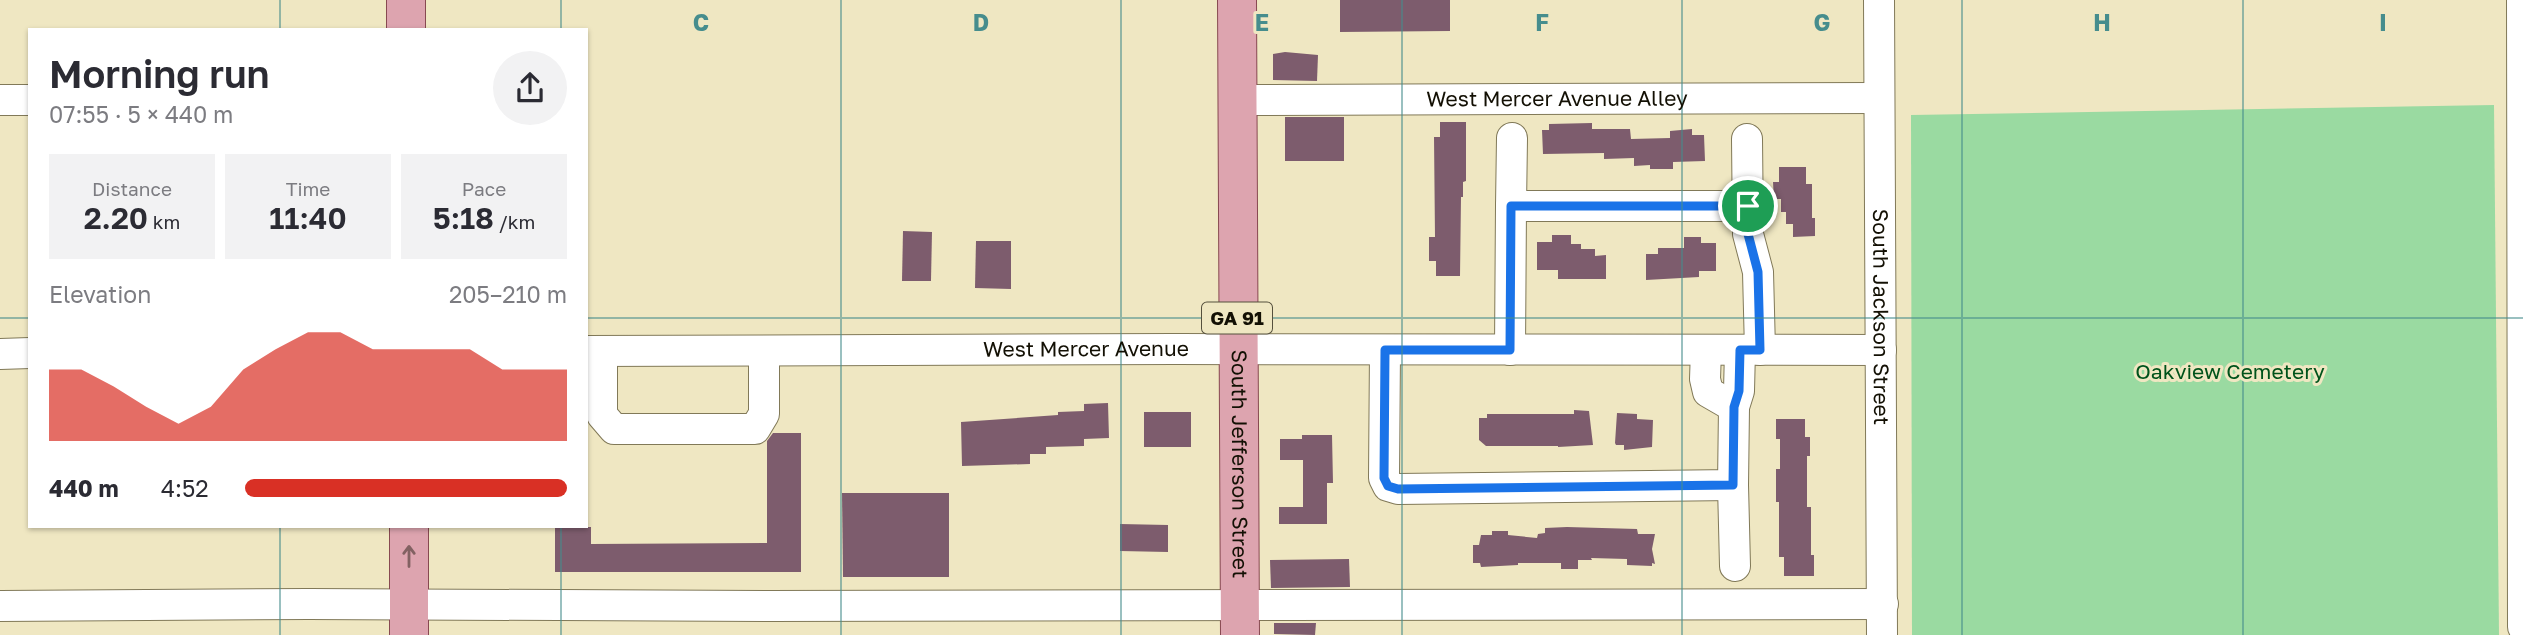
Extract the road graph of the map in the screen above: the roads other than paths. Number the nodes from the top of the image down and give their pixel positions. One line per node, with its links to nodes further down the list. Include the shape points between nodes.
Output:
1 (406, 0): 5 (main road)
2 (1237, 0): 9 (main road, South Jefferson Street / GA 91)
3 (1879, 0): 6 (street, South Jackson Street)
4 (2522, 0): 24 (street)
5 (406, 28)
6 (1879, 99): 9 (street, West Mercer Avenue Alley); 19 (street, South Jackson Street)
7 (0, 100): 8 (street)
8 (28, 100)
9 (1237, 100): 14 (main road, South Jefferson Street / GA 91)
10 (1512, 138): 12 (street)
11 (1747, 139): 13 (street)
12 (1511, 206): 13 (street); 16 (street)
13 (1748, 206): 18 (street, via 1748,234 1758,272)
14 (1237, 349): 15 (street, West Mercer Avenue); 21 (street, West Mercer Avenue); 32 (main road, South Jefferson Street / GA 91)
15 (1385, 350): 16 (street, West Mercer Avenue); 26 (street, via 1384,478 1388,486)
16 (1510, 350): 17 (street, West Mercer Avenue)
17 (1706, 350): 18 (street, West Mercer Avenue); 25 (street, via 1708,391)
18 (1750, 350): 19 (street, West Mercer Avenue); 25 (street)
19 (1881, 350): 29 (street, South Jackson Street)
20 (594, 351): 21 (street, West Mercer Avenue); 21 (street, via 602,415 614,429 755,429 764,414)
21 (764, 351)
22 (28, 353): 23 (street)
23 (0, 354)
24 (2523, 382): 33 (street)
25 (1734, 407): 26 (street)
26 (1733, 485): 28 (street)
27 (409, 528): 31 (main road, one-way to 27)
28 (1735, 566)
29 (1883, 604): 32 (street); 34 (street, South Jackson Street)
30 (0, 606): 31 (street, via 309,604)
31 (409, 621): 32 (street)
32 (1241, 621)
33 (2523, 627)
34 (1882, 635)

